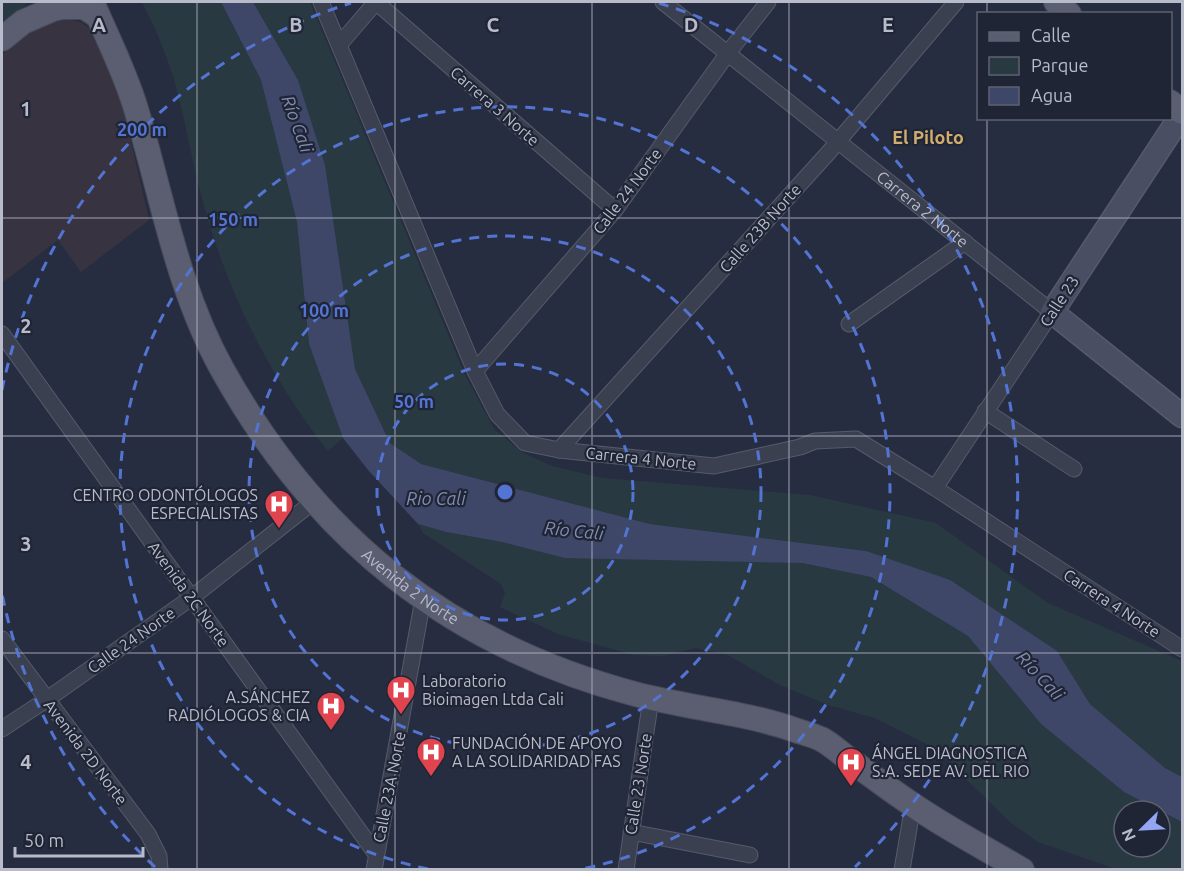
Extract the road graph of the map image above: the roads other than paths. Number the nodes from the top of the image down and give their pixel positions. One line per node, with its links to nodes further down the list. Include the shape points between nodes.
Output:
1 (29, 2): 10 (main road)
2 (321, 2): 12 (street, Carrera 4 Norte)
3 (376, 2): 12 (street); 16 (street, Carrera 3 Norte)
4 (663, 2): 13 (street, Carrera 2 Norte)
5 (768, 2): 13 (street, Calle 24 Norte)
6 (956, 2): 15 (street, Calle 23B Norte)
7 (1056, 2): 9 (main road)
8 (95, 9): 11 (main road, via 53,9 23,22); 27 (main road, Avenida 2 Norte, via 136,108 163,213 201,325 221,368 268,443)
9 (1068, 12)
10 (2, 27)
11 (2, 39)
12 (339, 45): 21 (street, Carrera 4 Norte)
13 (728, 53): 15 (street, Carrera 2 Norte); 16 (street, Calle 24 Norte)
14 (1182, 113): 18 (main road, Calle 23)
15 (838, 141): 17 (street, Carrera 2 Norte); 24 (street, Calle 23B Norte)
16 (615, 210): 21 (street, Calle 24 Norte)
17 (965, 242): 18 (street, Carrera 2 Norte); 19 (street)
18 (1052, 312): 22 (street, Calle 23); 23 (main road, Carrera 2 Norte)
19 (849, 324)
20 (2, 334): 28 (street, Avenida 2C Norte)
21 (475, 371): 24 (street, Carrera 4 Norte, via 497,414 525,443)
22 (985, 411): 25 (street); 26 (street, Calle 23)
23 (1182, 416)
24 (559, 450): 26 (street, Carrera 4 Norte, via 714,466 815,441 856,439)
25 (1074, 469)
26 (935, 488): 31 (street, Carrera 4 Norte)
27 (313, 502): 28 (street, Calle 24 Norte); 29 (main road, Avenida 2 Norte, via 371,559)
28 (191, 598): 33 (street, Calle 24 Norte); 38 (street, Avenida 2C Norte)
29 (423, 599): 32 (main road, Avenida 2 Norte, via 483,637 544,665); 38 (street, Calle 23A Norte)
30 (2, 639): 33 (street, Avenida 2D Norte)
31 (1182, 649)
32 (651, 698): 35 (main road, Avenida 2 Norte, via 775,723 821,739); 36 (street, Calle 23 Norte)
33 (46, 700): 34 (street, Calle 24 Norte); 39 (street, Avenida 2D Norte, via 148,834 159,856)
34 (2, 729)
35 (913, 805): 41 (street); 42 (main road, Avenida 2 Norte)
36 (631, 832): 37 (street); 40 (street, Calle 23 Norte)
37 (750, 855)
38 (375, 862)
39 (160, 870)
40 (626, 870)
41 (902, 870)
42 (1022, 870)

